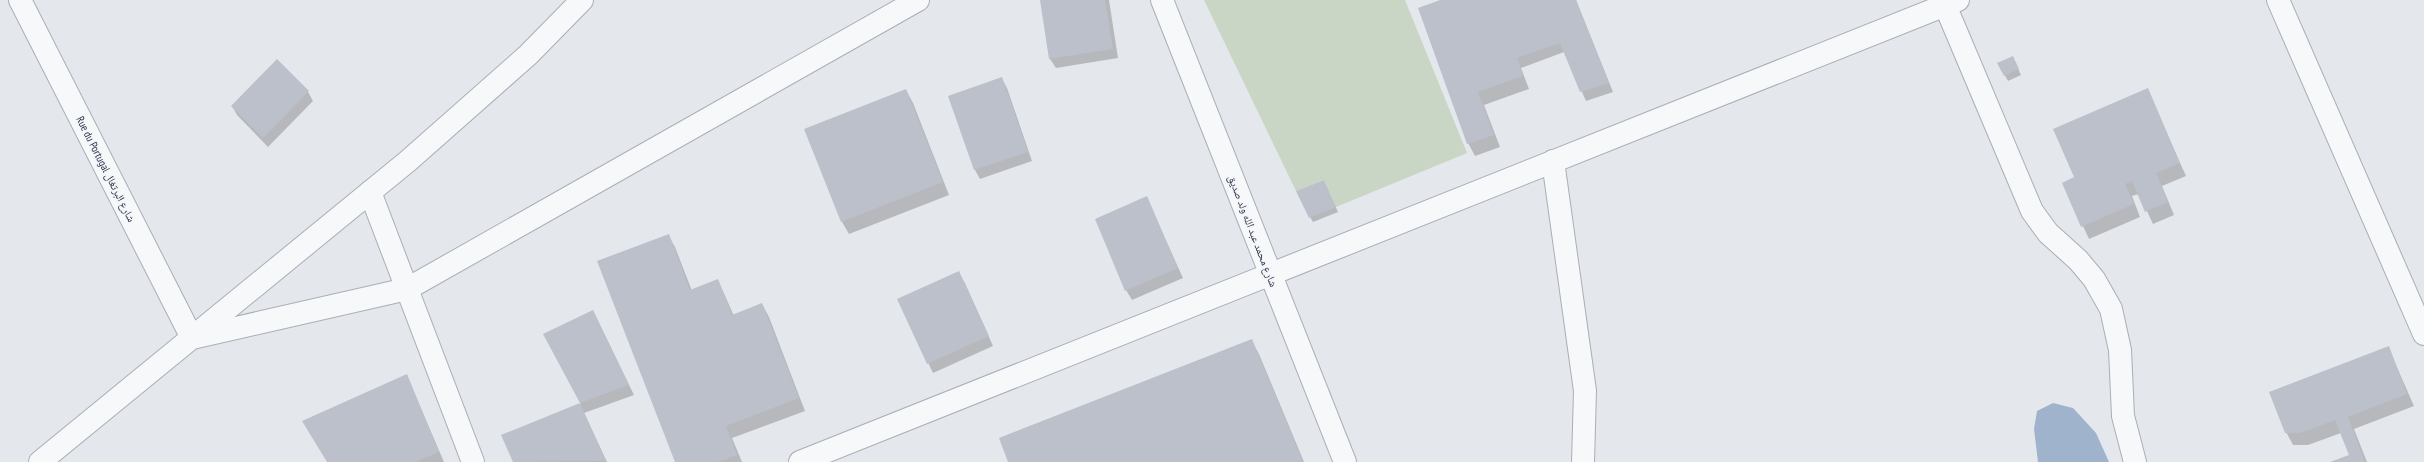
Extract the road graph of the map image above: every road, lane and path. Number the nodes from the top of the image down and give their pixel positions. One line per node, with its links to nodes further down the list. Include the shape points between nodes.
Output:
1 (20, 0): 12 (street, Rue du Portugal شارع البرتغال)
2 (582, 0): 8 (street, via 528,55)
3 (918, 0): 10 (street)
4 (1162, 0): 9 (street, شارع محمد عبد الله ولد صديق)
5 (2278, 0): 11 (street)
6 (1952, 3): 7 (street); 18 (street, via 2032,211 2048,233 2078,260 2094,279 2112,309 2120,350 2123,416)
7 (1553, 161): 9 (street); 17 (street, via 1585,391)
8 (370, 192): 10 (street); 12 (street)
9 (1269, 274): 15 (street); 16 (street, شارع محمد عبد الله ولد صديق)
10 (407, 290): 12 (street); 14 (street)
11 (2424, 334)
12 (192, 338): 13 (street)
13 (40, 462)
14 (473, 462)
15 (800, 462)
16 (1345, 462)
17 (1583, 462)
18 (2135, 462)

